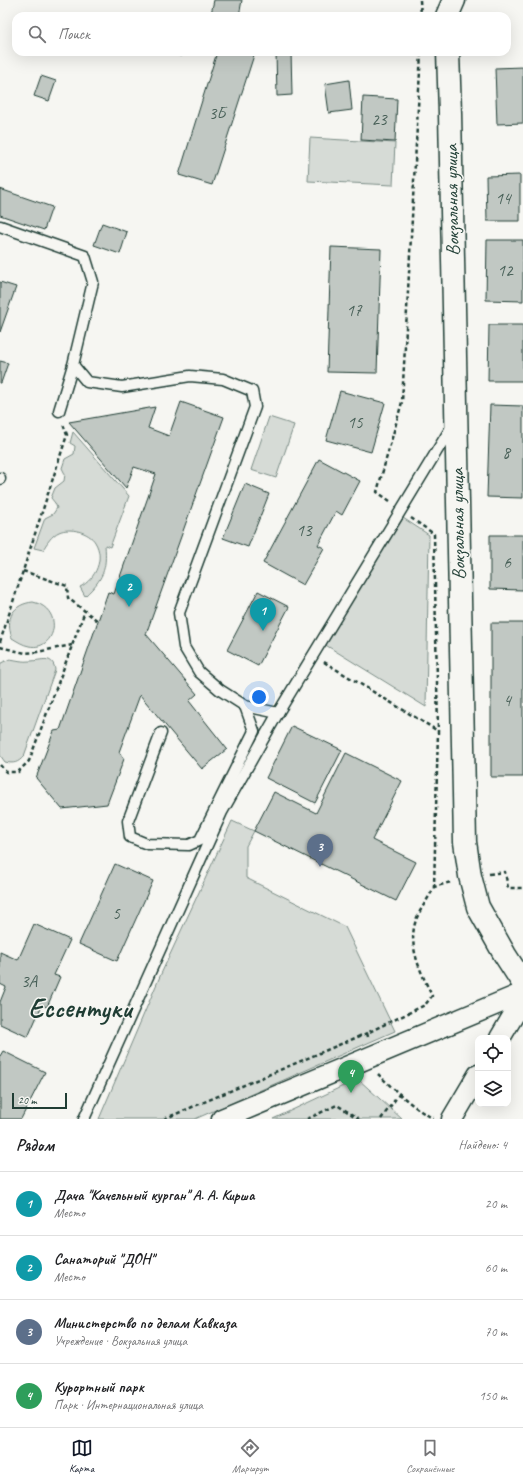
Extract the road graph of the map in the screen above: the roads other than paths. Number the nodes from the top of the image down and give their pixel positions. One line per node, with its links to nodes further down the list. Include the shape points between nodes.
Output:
1 (441, 0): 3 (main road)
2 (454, 0): 4 (main road)
3 (446, 12)
4 (449, 12)
5 (448, 56): 9 (main road, Вокзальная улица)
6 (0, 226): 7 (lane, via 85,256 93,282)
7 (73, 365): 8 (lane); 10 (lane, via 87,382 122,387 190,376 222,379 252,391 255,407 179,613 184,647 199,672)
8 (59, 411)
9 (456, 420): 11 (lane); 13 (main road, Вокзальная улица, via 465,842 478,907)
10 (245, 706): 11 (lane); 12 (lane, via 254,731 200,840 189,845 147,844 130,837 128,821)
11 (278, 713): 18 (lane, via 222,812)
12 (160, 733)
13 (523, 983)
14 (523, 993): 19 (street)
15 (523, 999): 16 (street)
16 (502, 1035)
17 (475, 1080): 20 (street)
18 (84, 1119)
19 (222, 1119)
20 (452, 1119)

